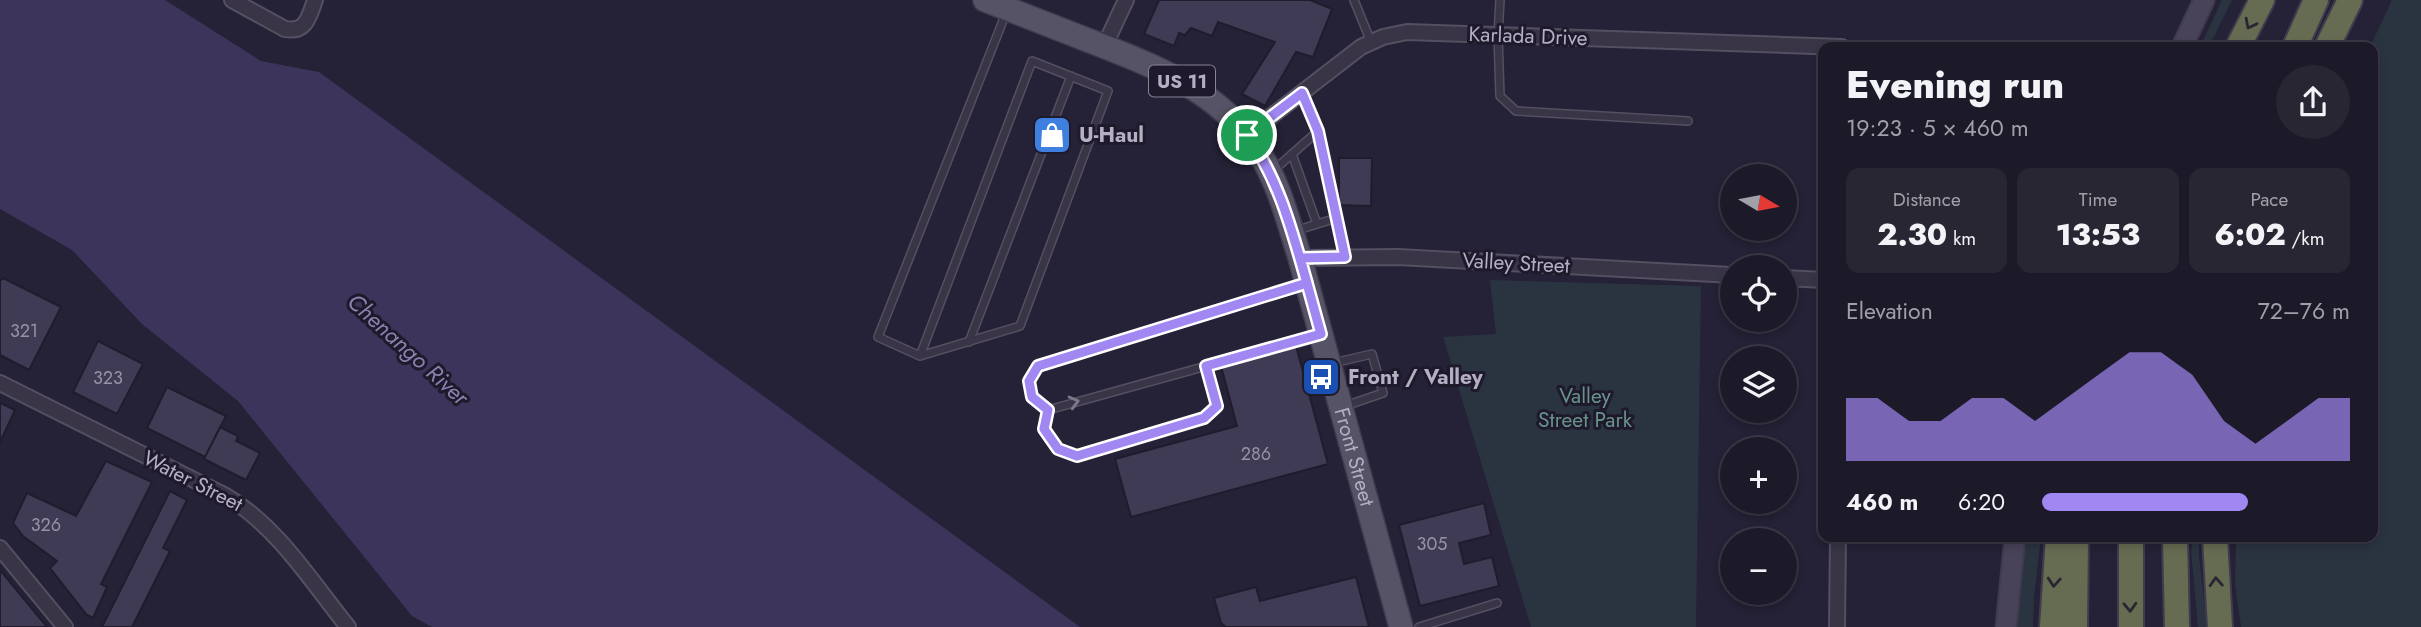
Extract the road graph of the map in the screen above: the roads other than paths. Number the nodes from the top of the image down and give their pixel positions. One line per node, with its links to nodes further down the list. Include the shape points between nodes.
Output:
1 (232, 0): 2 (street, via 294,30 306,23)
2 (315, 0)
3 (985, 0): 12 (main road, Front Street / US 11)
4 (1126, 0): 21 (street)
5 (1354, 0): 14 (lane)
6 (1500, 0): 13 (lane)
7 (2204, 0): 15 (street)
8 (2262, 0): 16 (highway, one-way to 16)
9 (2316, 0): 17 (highway)
10 (2350, 0): 18 (highway)
11 (2364, 0): 19 (highway)
12 (1008, 9): 21 (main road, Front Street / US 11); 40 (lane, via 878,337)
13 (1498, 35): 14 (street, Karlada Drive, via 1407,32); 20 (street, Karlada Drive); 24 (lane, via 1500,96 1516,111)
14 (1371, 42): 23 (street, Karlada Drive)
15 (2184, 42)
16 (2241, 42)
17 (2297, 42)
18 (2329, 42)
19 (2348, 42)
20 (1818, 46)
21 (1104, 47): 26 (main road, Front Street / US 11, via 1183,81)
22 (1072, 76): 39 (lane); 39 (lane, via 1108,91 1020,326); 40 (lane, via 1032,61)
23 (1302, 93): 25 (lane); 26 (street, Karlada Drive)
24 (1688, 121)
25 (1318, 131): 27 (lane); 29 (lane)
26 (1247, 135): 28 (main road, Front Street / US 11)
27 (1292, 154): 28 (lane); 30 (lane)
28 (1271, 173): 31 (main road, Front Street / US 11)
29 (1336, 218): 30 (lane); 32 (lane)
30 (1317, 224): 31 (lane)
31 (1292, 232): 33 (main road, Front Street / US 11)
32 (1345, 257): 33 (street, Valley Street); 34 (street, Valley Street)
33 (1300, 258): 37 (main road, Front Street / US 11)
34 (1720, 274)
35 (1797, 279): 36 (street)
36 (1818, 280)
37 (1307, 283): 38 (main road, Front Street / US 11); 45 (lane, via 1038,366 1029,381 1032,397)
38 (1321, 334): 41 (main road, Front Street / US 11); 42 (lane)
39 (969, 342): 40 (lane)
40 (920, 356)
41 (1329, 364): 44 (main road, Front Street / US 11); 44 (lane, via 1372,354 1383,393)
42 (1206, 366): 45 (lane, one-way to 42); 45 (lane, via 1217,406 1204,418 1077,456 1058,449 1044,429)
43 (0, 383): 56 (street, Water Street, via 250,510)
44 (1341, 408): 57 (main road, Front Street / US 11)
45 (1048, 410)
46 (1838, 542): 59 (street)
47 (2014, 542): 60 (street)
48 (2058, 542): 61 (highway, one-way to 61)
49 (2076, 542): 62 (highway)
50 (2132, 542): 63 (highway, one-way to 63)
51 (2175, 542): 64 (highway)
52 (2215, 542): 65 (highway, one-way to 52)
53 (0, 548): 55 (street)
54 (1497, 603): 58 (lane)
55 (65, 627)
56 (348, 627)
57 (1401, 627)
58 (1419, 627)
59 (1837, 627)
60 (2006, 627)
61 (2052, 627)
62 (2075, 627)
63 (2131, 627)
64 (2176, 627)
65 (2220, 627)

